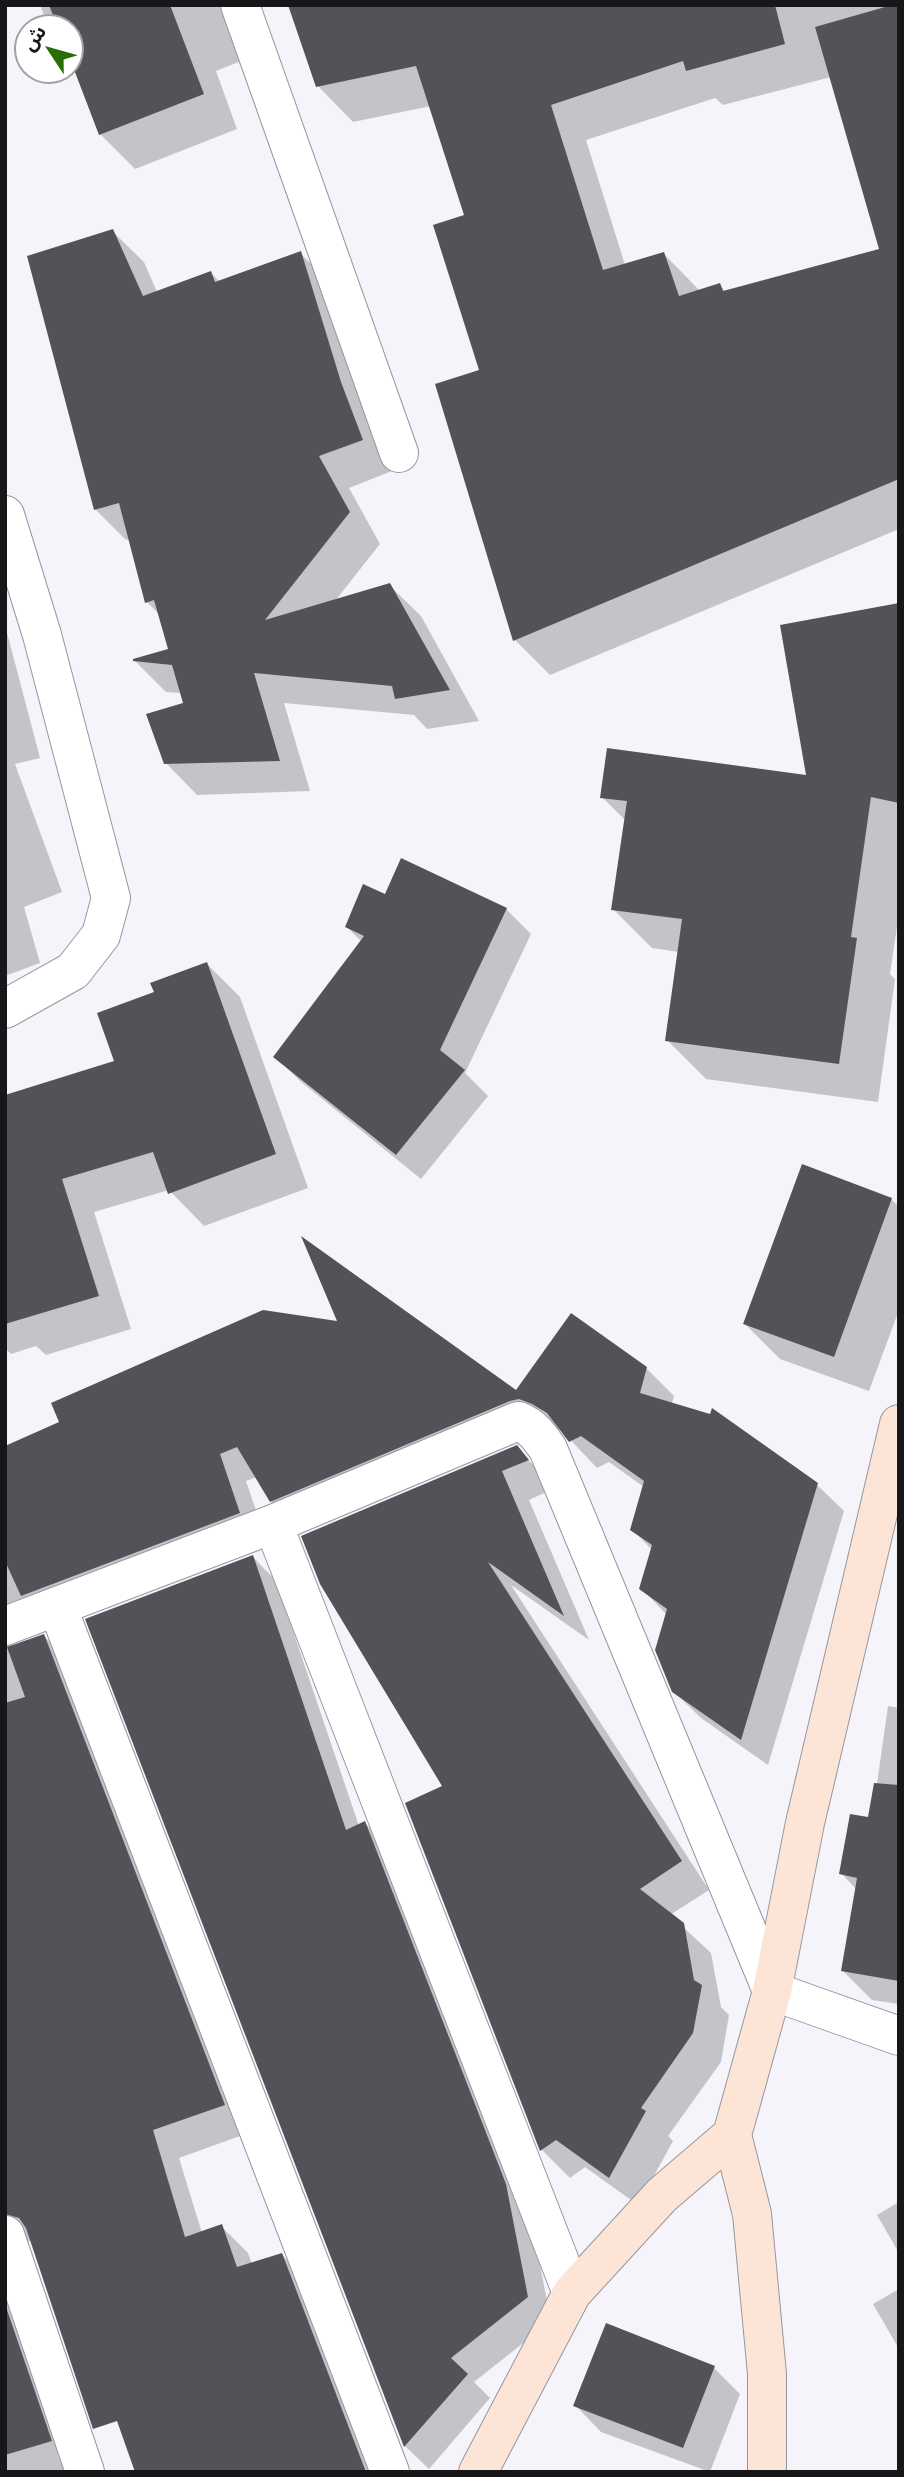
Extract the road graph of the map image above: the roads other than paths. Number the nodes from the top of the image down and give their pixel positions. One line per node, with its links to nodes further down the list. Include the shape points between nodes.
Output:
1 (240, 5): 2 (street)
2 (399, 453)
3 (5, 516): 4 (street, via 42,635 111,898 101,935 73,971)
4 (5, 1009)
5 (899, 1424): 9 (street, via 804,1823)
6 (273, 1524): 7 (street); 9 (street, via 518,1421 536,1431 554,1462); 13 (street)
7 (57, 1606): 8 (street); 15 (street)
8 (5, 1626)
9 (772, 1991): 10 (street); 11 (street)
10 (899, 2036)
11 (732, 2134): 13 (street, via 662,2195); 17 (street, via 753,2227 767,2374)
12 (5, 2235): 14 (street)
13 (572, 2294): 16 (street)
14 (85, 2472)
15 (390, 2472)
16 (478, 2472)
17 (766, 2472)

